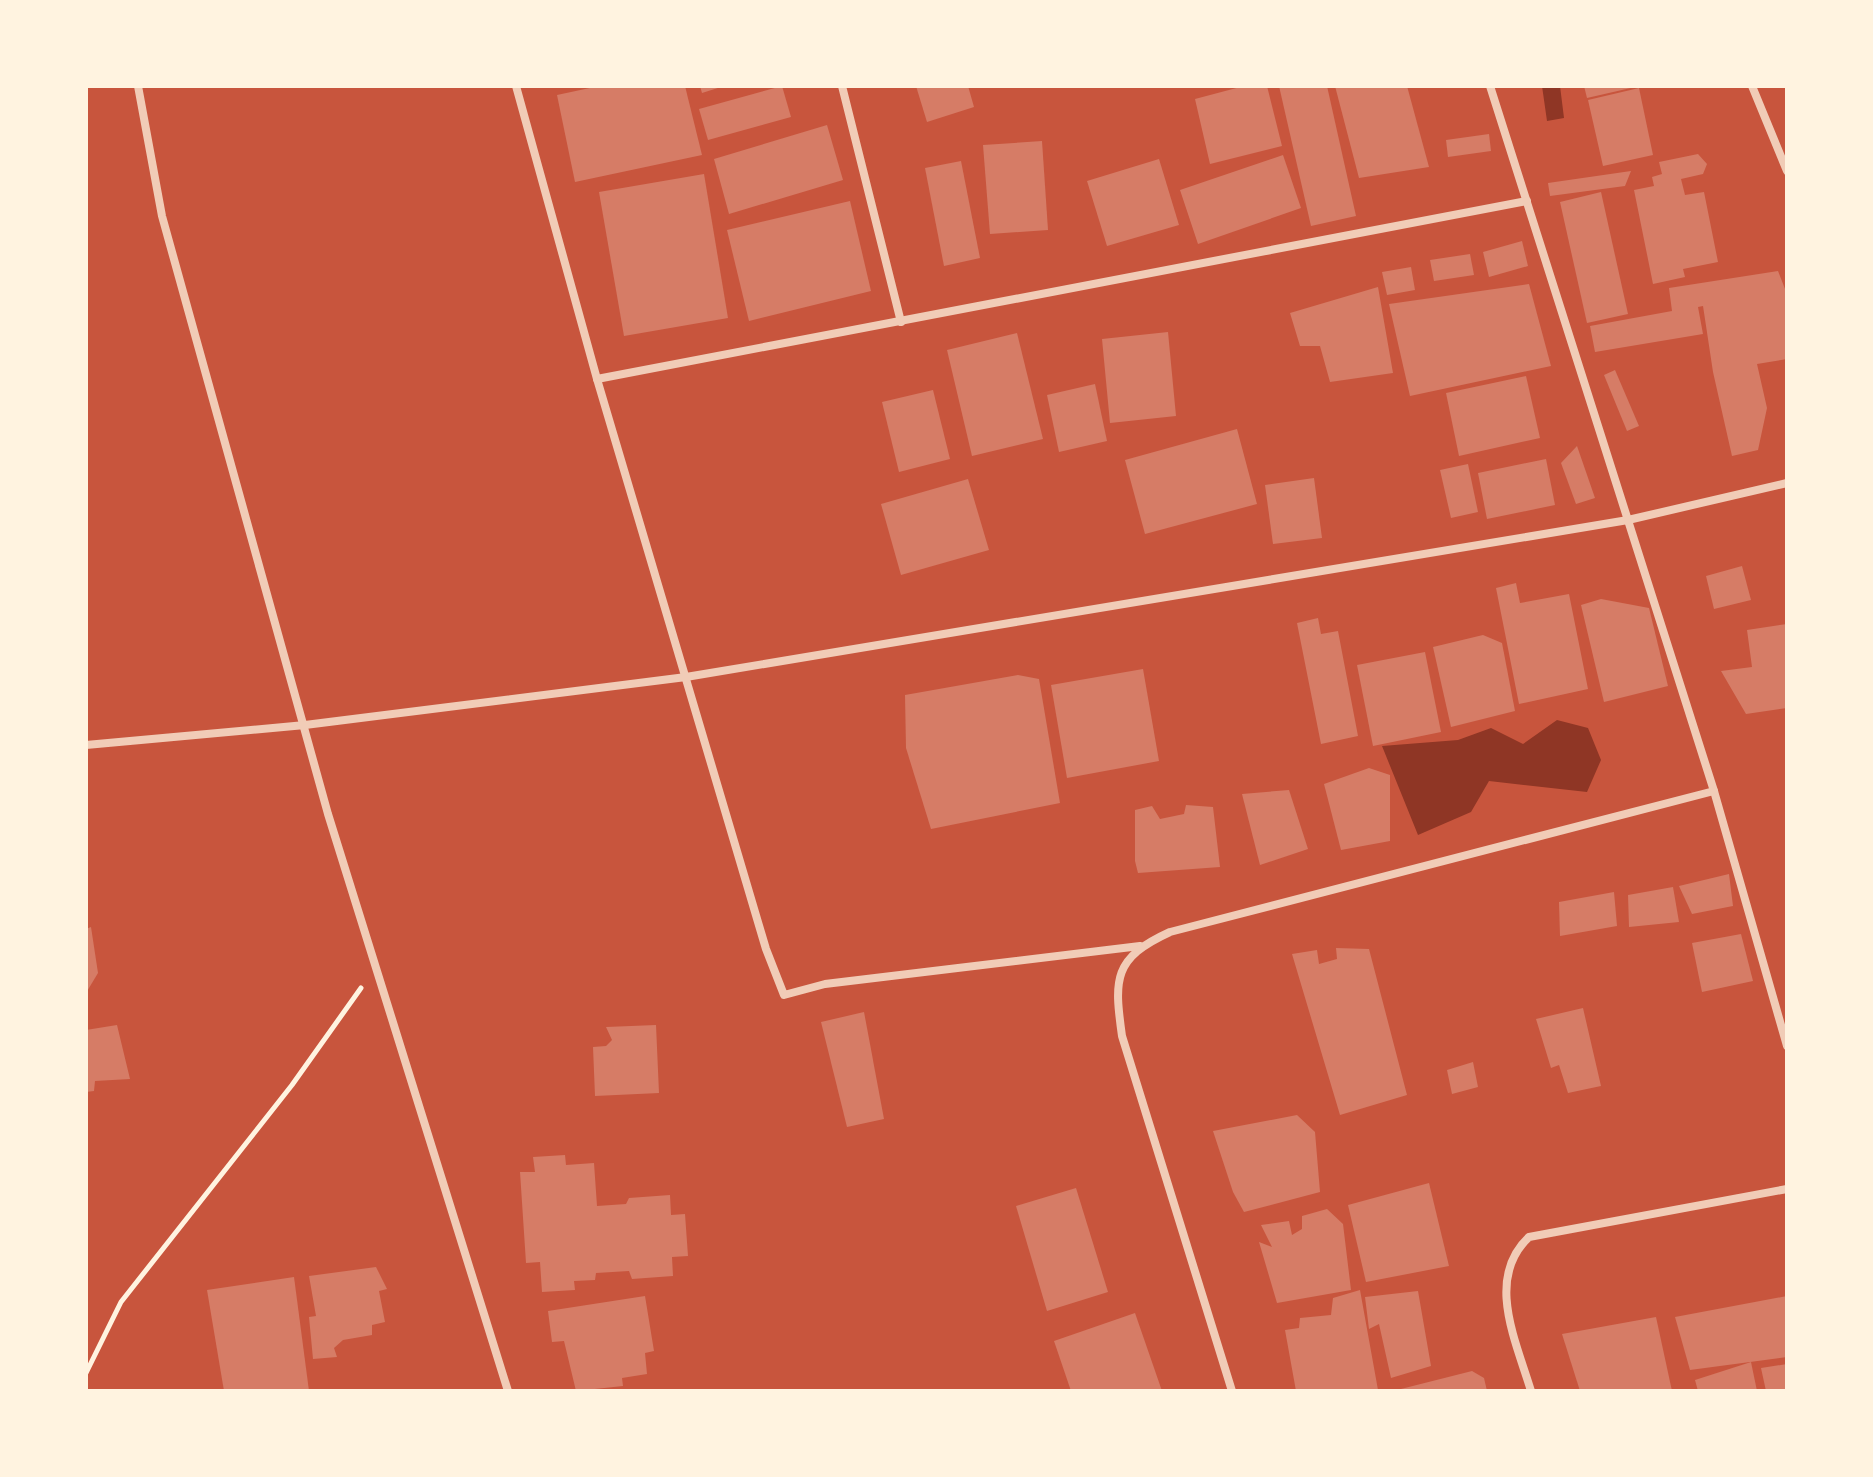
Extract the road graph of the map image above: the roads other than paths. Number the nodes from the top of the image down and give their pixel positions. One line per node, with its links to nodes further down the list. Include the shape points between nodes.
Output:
1 (138, 86): 13 (street, via 162,216)
2 (516, 86): 9 (street)
3 (842, 86): 8 (street)
4 (1490, 86): 7 (street)
5 (1752, 86): 6 (street)
6 (1787, 171)
7 (1527, 201): 8 (street); 11 (street)
8 (901, 322): 9 (street)
9 (597, 379): 12 (street)
10 (1787, 483): 11 (street)
11 (1628, 520): 12 (street); 15 (street)
12 (686, 677): 13 (street); 16 (street, via 784,995 825,984)
13 (305, 725): 14 (street); 19 (street, via 374,969)
14 (86, 745)
15 (1714, 791): 16 (street, via 1170,932); 17 (street)
16 (1140, 946): 20 (street, via 1115,990 1122,1036)
17 (1787, 1046)
18 (1787, 1189): 21 (street, via 1529,1237 1513,1252 1505,1278 1509,1320)
19 (508, 1391)
20 (1232, 1391)
21 (1531, 1391)

